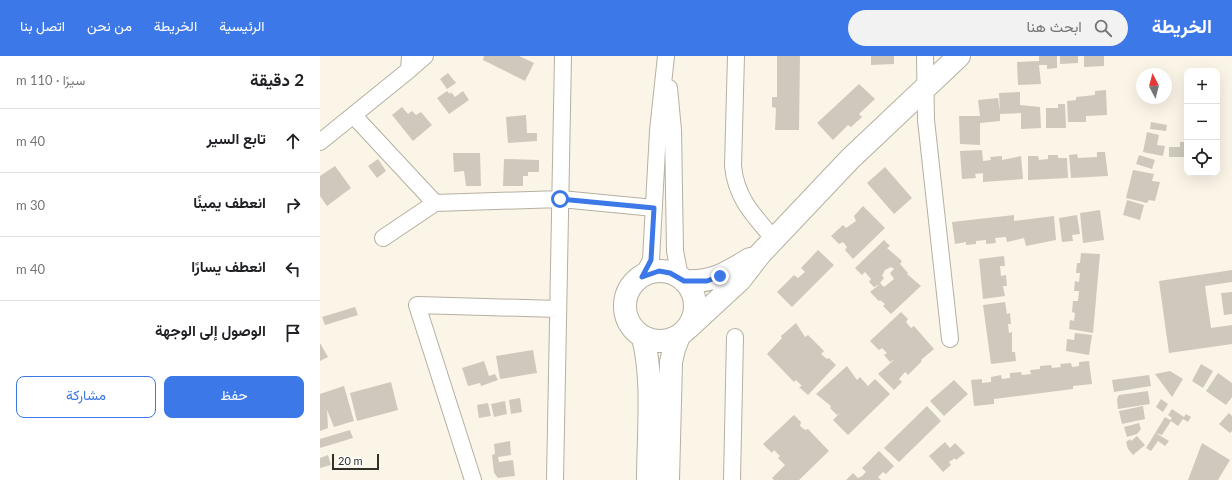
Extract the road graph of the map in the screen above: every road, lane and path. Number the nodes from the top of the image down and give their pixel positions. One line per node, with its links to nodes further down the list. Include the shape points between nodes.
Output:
1 (425, 56): 7 (street)
2 (563, 56): 11 (street)
3 (666, 56): 13 (street, via 658,130); 17 (street, via 673,130 675,251)
4 (736, 56): 15 (street, via 734,178 742,201)
5 (925, 56): 8 (street)
6 (959, 56): 8 (main road)
7 (410, 63): 9 (street)
8 (925, 88): 15 (main road, via 850,159); 22 (street, via 926,120)
9 (354, 116): 10 (street); 12 (street)
10 (320, 142)
11 (560, 199): 12 (street); 13 (street); 18 (street)
12 (435, 203): 14 (street)
13 (654, 208): 16 (street, via 651,260)
14 (383, 238)
15 (767, 246): 17 (main road, via 720,276 707,281); 19 (main road, via 740,280)
16 (642, 277): 17 (main road, via 659,271); 21 (main road, via 631,287 626,297 625,308 627,320)
17 (682, 279): 19 (main road, via 694,295 696,305 694,318)
18 (558, 309): 23 (street, via 417,305); 24 (street)
19 (684, 332): 21 (main road, via 655,342); 26 (main road, via 674,349 671,362)
20 (735, 337): 27 (street)
21 (643, 338): 25 (main road, via 649,371)
22 (950, 340)
23 (473, 480)
24 (556, 480)
25 (648, 480)
26 (668, 480)
27 (732, 480)

